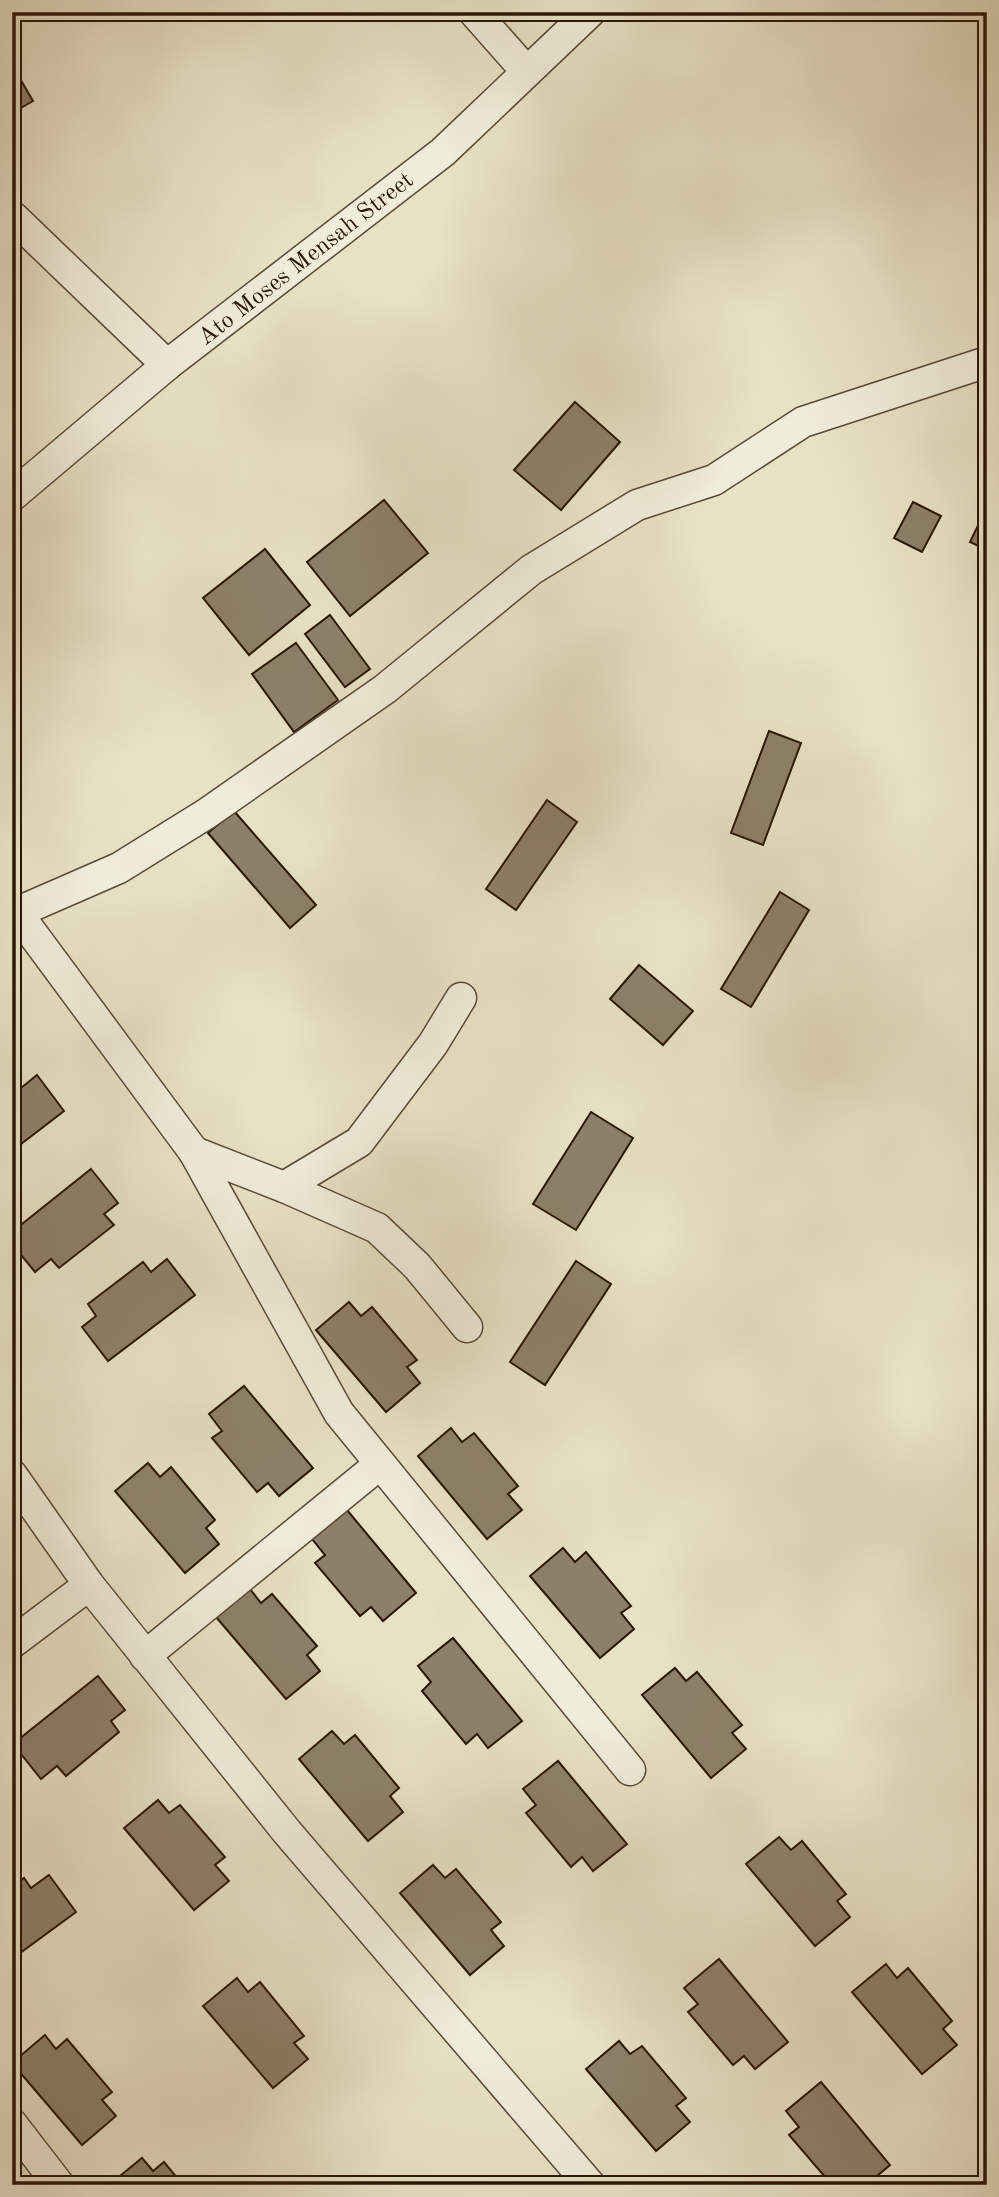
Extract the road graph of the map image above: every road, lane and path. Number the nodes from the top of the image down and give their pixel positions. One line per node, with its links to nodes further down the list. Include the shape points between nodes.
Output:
1 (474, 12): 3 (street)
2 (590, 12): 3 (street, Ato Moses Mensah Street)
3 (526, 71): 6 (street, Ato Moses Mensah Street, via 443,152)
4 (13, 217): 6 (street)
5 (987, 362): 8 (street, via 803,422 714,480 637,505 531,570 385,689 206,814 119,868)
6 (167, 365): 7 (street, Ato Moses Mensah Street)
7 (12, 496)
8 (15, 909): 10 (street)
9 (461, 998): 11 (street, via 433,1044 359,1142)
10 (194, 1152): 11 (street); 13 (street, via 339,1413)
11 (284, 1187): 12 (street, via 377,1228 417,1266)
12 (467, 1327)
13 (380, 1464): 17 (street); 18 (street)
14 (12, 1475): 15 (street)
15 (89, 1586): 16 (street); 17 (street)
16 (12, 1643)
17 (145, 1656): 21 (street, via 287,1832)
18 (630, 1770)
19 (12, 2124): 20 (street)
20 (59, 2185)
21 (590, 2185)

